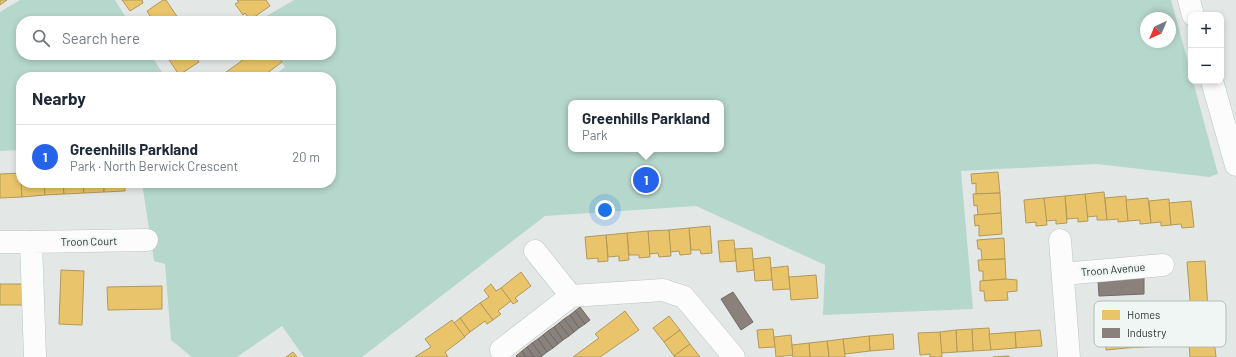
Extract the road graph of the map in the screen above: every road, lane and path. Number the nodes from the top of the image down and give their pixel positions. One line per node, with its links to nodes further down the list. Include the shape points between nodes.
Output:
1 (1189, 0): 2 (street)
2 (1192, 12)
3 (1213, 84): 4 (street)
4 (1236, 165)
5 (147, 240): 8 (street, Troon Court)
6 (1060, 240): 11 (street)
7 (0, 242): 8 (street, Troon Court)
8 (31, 242): 14 (street)
9 (535, 251): 12 (street)
10 (1163, 265): 11 (street, Troon Avenue)
11 (1063, 274): 16 (street)
12 (571, 296): 13 (street); 15 (street, via 663,290 684,298)
13 (501, 350)
14 (35, 357)
15 (734, 357)
16 (1069, 357)

